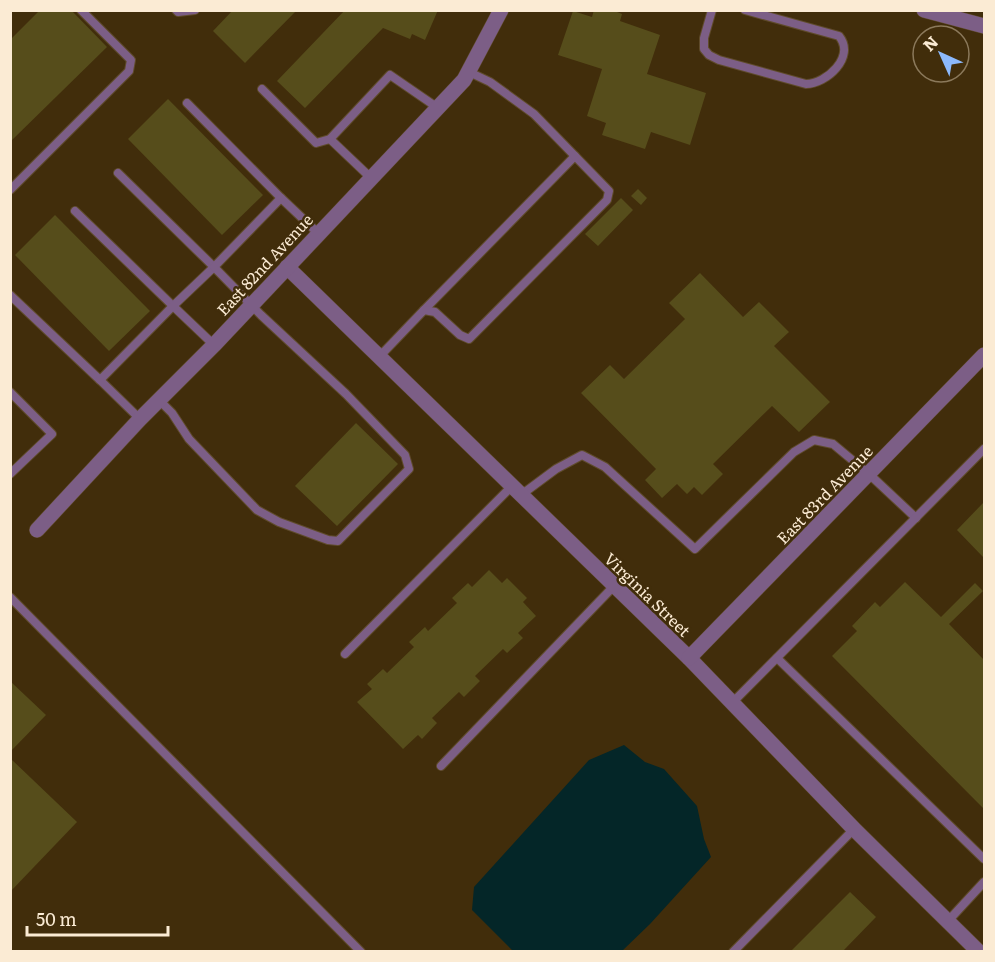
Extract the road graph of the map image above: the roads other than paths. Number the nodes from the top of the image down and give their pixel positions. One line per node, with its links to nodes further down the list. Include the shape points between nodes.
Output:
1 (81, 10): 17 (lane, via 131,60 129,71)
2 (176, 10): 3 (lane)
3 (195, 10)
4 (501, 10): 9 (street, East 82nd Avenue)
5 (712, 10): 6 (lane, via 704,49 719,60 806,84 813,84 841,64 844,47 839,36)
6 (745, 10)
7 (924, 10): 8 (street)
8 (984, 26)
9 (469, 72): 12 (street, East 82nd Avenue); 14 (lane, via 534,114)
10 (262, 89): 13 (lane, via 316,143)
11 (187, 103): 18 (lane)
12 (438, 108): 13 (lane, via 390,75); 16 (street, East 82nd Avenue)
13 (330, 139): 16 (lane)
14 (575, 156): 26 (lane); 26 (lane, via 609,191 607,200 469,339 435,312)
15 (118, 173): 21 (lane)
16 (371, 178): 20 (street, East 82nd Avenue)
17 (10, 190)
18 (281, 198): 20 (lane); 21 (lane)
19 (75, 211): 25 (lane)
20 (318, 234): 22 (street, East 82nd Avenue)
21 (214, 267): 24 (lane); 25 (lane)
22 (287, 267): 24 (street, East 82nd Avenue); 29 (street, Virginia Street)
23 (10, 296): 30 (lane)
24 (252, 304): 27 (street, East 82nd Avenue); 32 (lane, via 405,454 409,469 338,541 328,540 256,510 189,439)
25 (173, 306): 27 (lane); 30 (lane)
26 (424, 310): 29 (lane)
27 (214, 345): 32 (street, East 82nd Avenue)
28 (984, 355): 36 (street, East 83rd Avenue)
29 (379, 357): 37 (street, Virginia Street)
30 (100, 380): 33 (lane)
31 (10, 392): 35 (lane, via 51,434)
32 (159, 400): 33 (street, East 82nd Avenue)
33 (140, 419): 39 (street, East 82nd Avenue)
34 (984, 449): 38 (lane)
35 (10, 474)
36 (869, 474): 37 (lane, via 833,444 814,440 794,452 694,549 605,468 582,455); 38 (lane); 43 (street, East 83rd Avenue)
37 (516, 490): 40 (street, Virginia Street); 42 (lane)
38 (916, 518): 44 (lane)
39 (37, 531)
40 (614, 586): 43 (street, Virginia Street); 46 (lane)
41 (10, 597): 51 (lane)
42 (345, 654)
43 (688, 658): 45 (street, Virginia Street)
44 (777, 658): 45 (lane); 48 (lane)
45 (732, 704): 47 (street, Virginia Street)
46 (441, 766)
47 (854, 829): 50 (street, Virginia Street); 52 (lane)
48 (984, 859)
49 (984, 882): 50 (lane)
50 (948, 921): 53 (street, Virginia Street)
51 (361, 951)
52 (733, 951)
53 (979, 951)

